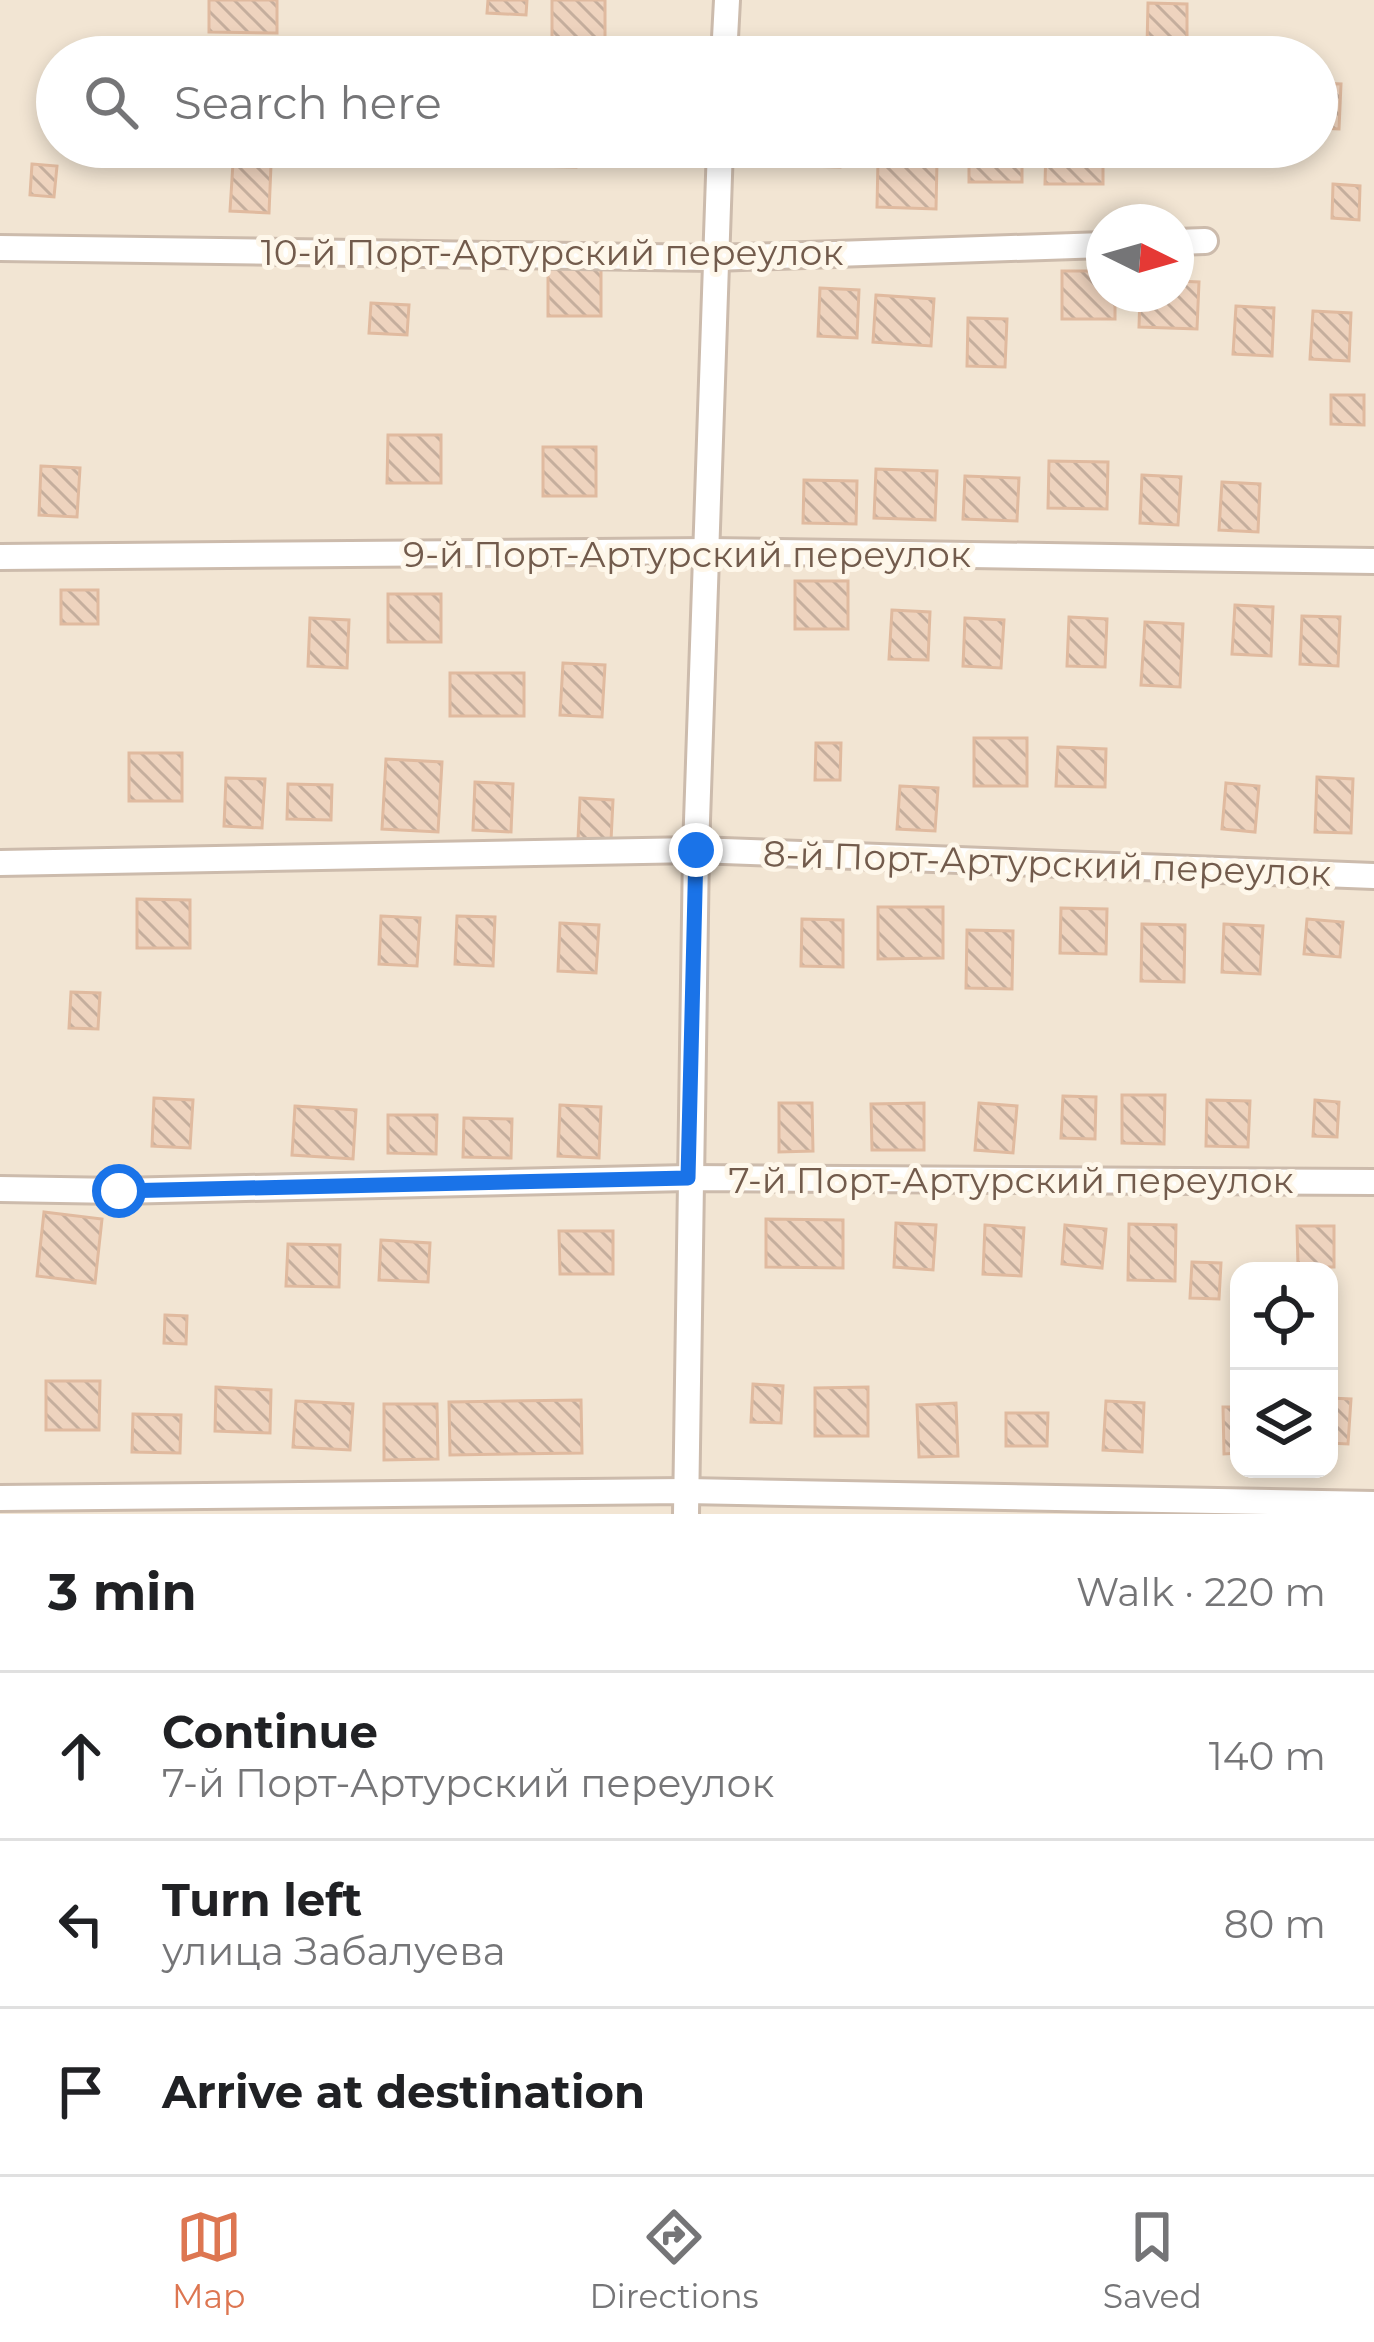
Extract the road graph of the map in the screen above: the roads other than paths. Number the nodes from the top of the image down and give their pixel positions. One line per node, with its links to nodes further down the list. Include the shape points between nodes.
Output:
1 (727, 0): 2 (street)
2 (725, 36)
3 (719, 168): 8 (street)
4 (1194, 242): 5 (street)
5 (1204, 242)
6 (1086, 246): 8 (street, 10-й Порт-Артурский переулок)
7 (0, 248): 8 (street, 10-й Порт-Артурский переулок)
8 (715, 258): 9 (street)
9 (708, 551): 10 (street, 9-й Порт-Артурский переулок); 11 (street, 9-й Порт-Артурский переулок); 12 (street)
10 (0, 557)
11 (1374, 561)
12 (696, 850): 13 (street, 8-й Порт-Артурский переулок); 14 (street, 8-й Порт-Артурский переулок); 15 (street)
13 (0, 863)
14 (1374, 876)
15 (688, 1178): 16 (street, 7-й Порт-Артурский переулок); 17 (street, 7-й Порт-Артурский переулок); 19 (street)
16 (1374, 1182)
17 (0, 1190)
18 (0, 1498): 19 (street)
19 (686, 1503): 20 (street)
20 (1374, 1504)

